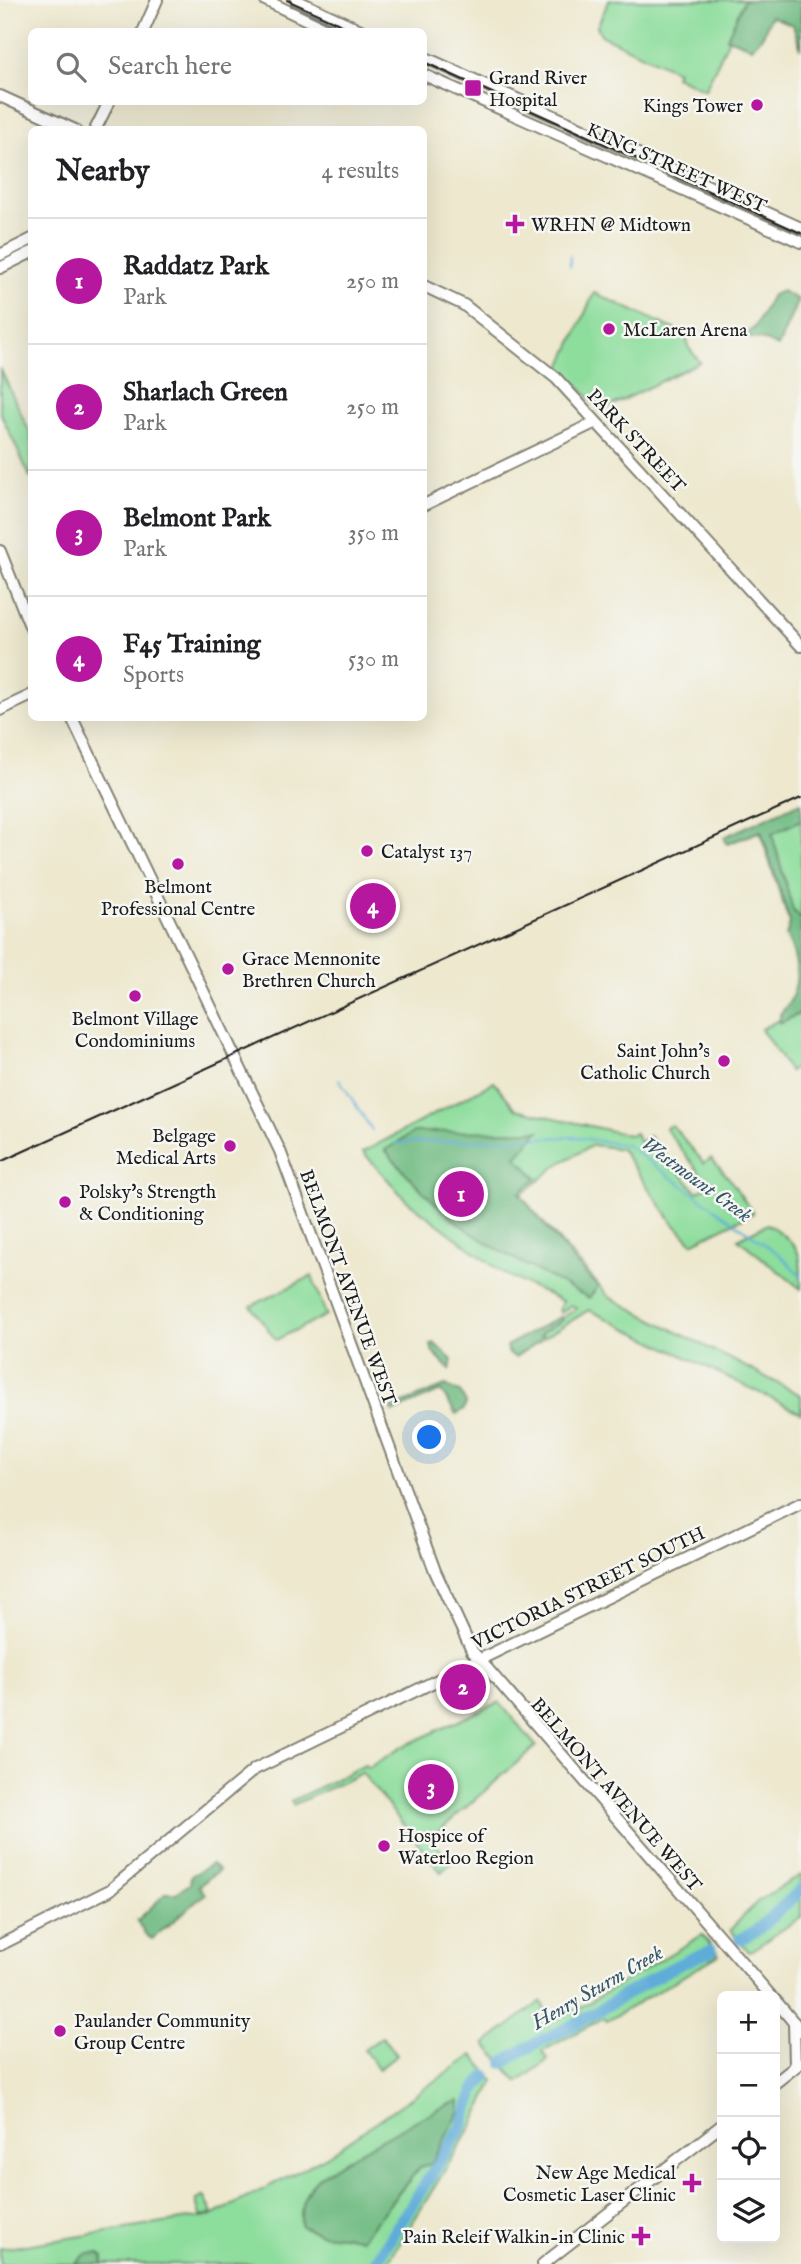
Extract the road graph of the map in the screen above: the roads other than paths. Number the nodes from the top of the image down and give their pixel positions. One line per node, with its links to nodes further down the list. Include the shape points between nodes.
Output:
1 (157, 0): 4 (street)
2 (265, 0): 5 (street)
3 (296, 0): 6 (street)
4 (145, 28)
5 (324, 28)
6 (356, 28)
7 (427, 58): 13 (street, KING STREET WEST)
8 (427, 76): 15 (street, KING STREET WEST)
9 (0, 96): 11 (street)
10 (108, 105): 12 (street)
11 (66, 126)
12 (97, 126)
13 (801, 228)
14 (28, 241): 17 (street)
15 (801, 242)
16 (28, 254): 18 (street)
17 (0, 255)
18 (0, 268)
19 (427, 287): 20 (street, PARK STREET, via 464,305 507,337 556,378)
20 (596, 422): 21 (street); 27 (street, PARK STREET)
21 (427, 504)
22 (0, 551): 23 (street, via 7,566)
23 (3, 570): 24 (street)
24 (19, 601): 25 (street); 26 (street)
25 (28, 622)
26 (28, 635)
27 (801, 646)
28 (28, 697): 29 (street)
29 (0, 710)
30 (73, 721): 32 (street, BELMONT AVENUE WEST, via 280,1151 435,1572)
31 (801, 1503): 32 (street, VICTORIA STREET SOUTH)
32 (478, 1660): 33 (street, VICTORIA STREET SOUTH, via 255,1769 110,1889); 34 (street, BELMONT AVENUE WEST)
33 (0, 1945)
34 (767, 1991)
35 (780, 2006): 36 (street, BELMONT AVENUE WEST)
36 (797, 2027): 37 (street)
37 (798, 2065): 38 (street)
38 (780, 2079)
39 (717, 2129): 40 (street)
40 (543, 2264)

